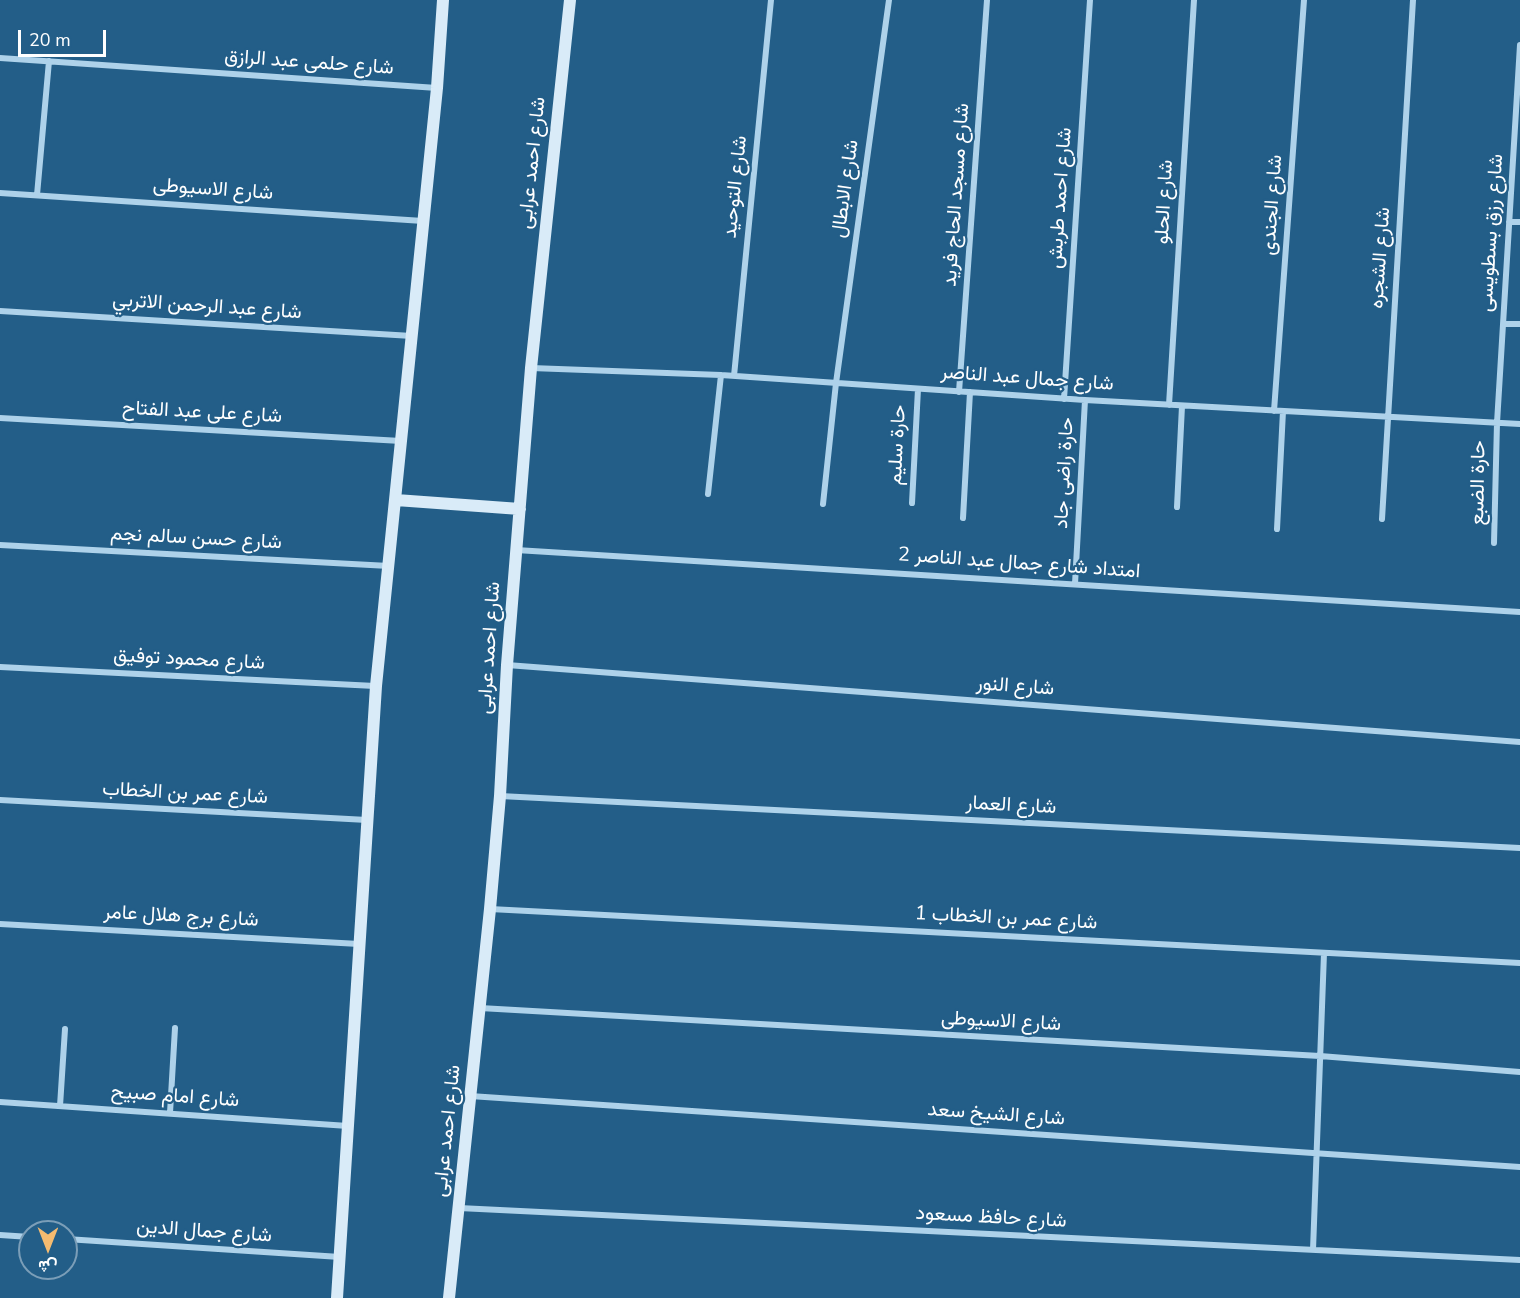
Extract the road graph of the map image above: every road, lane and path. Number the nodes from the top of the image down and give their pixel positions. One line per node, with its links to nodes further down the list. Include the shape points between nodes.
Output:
1 (443, 0): 13 (street)
2 (570, 0): 24 (street, شارع احمد عرابى)
3 (771, 0): 26 (street, شارع التوحيد)
4 (889, 0): 27 (street, شارع الابطال)
5 (987, 0): 29 (street, شارع مسجد الحاج فريد)
6 (1090, 0): 31 (street, شارع احمد طربش)
7 (1194, 0): 33 (street, شارع الحلو)
8 (1304, 0): 35 (street, شارع الجندى)
9 (1413, 0): 37 (street, شارع الشجره)
10 (1520, 45): 14 (street, شارع رزق بسطويسى)
11 (0, 58): 12 (street, شارع حلمى عبد الرازق)
12 (49, 61): 13 (street, شارع حلمى عبد الرازق); 16 (street)
13 (437, 88): 17 (street)
14 (1518, 116): 18 (street, شارع رزق بسطويسى)
15 (0, 193): 16 (street, شارع الاسيوطى)
16 (37, 195): 17 (street, شارع الاسيوطى)
17 (423, 221): 23 (street)
18 (1509, 222): 19 (street); 21 (street, شارع رزق بسطويسى)
19 (1520, 222)
20 (0, 311): 23 (street, شارع عبد الرحمن الاتربي)
21 (1503, 324): 22 (street); 39 (street, شارع رزق بسطويسى)
22 (1520, 324)
23 (412, 336): 41 (street)
24 (531, 368): 25 (street, شارع جمال عبد الناصر); 47 (street, شارع احمد عرابى)
25 (721, 375): 26 (street, شارع جمال عبد الناصر); 42 (street)
26 (734, 376): 27 (street, شارع جمال عبد الناصر)
27 (836, 383): 28 (street, شارع جمال عبد الناصر); 45 (street, شارع الابطال)
28 (918, 389): 29 (street, شارع جمال عبد الناصر); 44 (street, حارة سليم)
29 (959, 392): 30 (street, شارع جمال عبد الناصر)
30 (970, 392): 31 (street, شارع جمال عبد الناصر); 48 (street)
31 (1064, 399): 32 (street, شارع جمال عبد الناصر)
32 (1085, 400): 33 (street, شارع جمال عبد الناصر); 55 (street, حارة راضى جاد)
33 (1169, 405): 34 (street, شارع جمال عبد الناصر)
34 (1182, 406): 35 (street, شارع جمال عبد الناصر); 46 (street)
35 (1275, 411): 36 (street, شارع جمال عبد الناصر)
36 (1283, 411): 37 (street, شارع جمال عبد الناصر); 50 (street)
37 (1388, 417): 39 (street, شارع جمال عبد الناصر); 49 (street, شارع الشجره)
38 (0, 418): 41 (street, شارع على عبد الفتاح)
39 (1497, 423): 40 (street, شارع جمال عبد الناصر); 51 (street, حارة الضبع)
40 (1520, 424)
41 (402, 441): 43 (street)
42 (708, 494)
43 (396, 501): 47 (street); 54 (street)
44 (912, 503)
45 (823, 504)
46 (1177, 507)
47 (520, 509): 53 (street, شارع احمد عرابى)
48 (963, 518)
49 (1382, 519)
50 (1277, 529)
51 (1494, 543)
52 (0, 545): 54 (street, شارع حسن سالم نجم)
53 (516, 550): 55 (street, امتداد شارع جمال عبد الناصر 2); 57 (street, شارع احمد عرابى)
54 (389, 566): 59 (street)
55 (1075, 584): 56 (street, امتداد شارع جمال عبد الناصر 2)
56 (1520, 612)
57 (507, 665): 60 (street, شارع النور); 61 (street, شارع احمد عرابى)
58 (0, 667): 59 (street, شارع محمود توفيق)
59 (376, 686): 63 (street)
60 (1520, 742)
61 (500, 796): 64 (street, شارع العمار); 65 (street, شارع احمد عرابى)
62 (0, 800): 63 (street, شارع عمر بن الخطاب)
63 (368, 820): 67 (street)
64 (1520, 848)
65 (490, 909): 68 (street, شارع عمر بن الخطاب 1); 70 (street, شارع احمد عرابى)
66 (0, 924): 67 (street, شارع برج هلال عامر)
67 (359, 944): 79 (street)
68 (1324, 952): 69 (street, شارع عمر بن الخطاب 1); 73 (street)
69 (1520, 963)
70 (480, 1008): 73 (street, شارع الاسيوطى); 75 (street, شارع احمد عرابى)
71 (175, 1028): 78 (street)
72 (65, 1029): 77 (street)
73 (1320, 1056): 74 (street, شارع الاسيوطى); 80 (street)
74 (1520, 1072)
75 (470, 1096): 80 (street, شارع الشيخ سعد); 82 (street, شارع احمد عرابى)
76 (0, 1101): 77 (street, شارع امام صبيح)
77 (60, 1106): 78 (street, شارع امام صبيح)
78 (170, 1113): 79 (street, شارع امام صبيح)
79 (348, 1126): 87 (street)
80 (1317, 1153): 81 (street, شارع الشيخ سعد); 86 (street)
81 (1520, 1167)
82 (459, 1208): 86 (street, شارع حافظ مسعود); 90 (street, شارع احمد عرابى)
83 (0, 1235): 84 (street)
84 (18, 1236)
85 (78, 1240): 87 (street, شارع جمال الدين)
86 (1313, 1250): 88 (street, شارع حافظ مسعود)
87 (340, 1257): 89 (street)
88 (1520, 1260)
89 (337, 1298)
90 (448, 1298)

